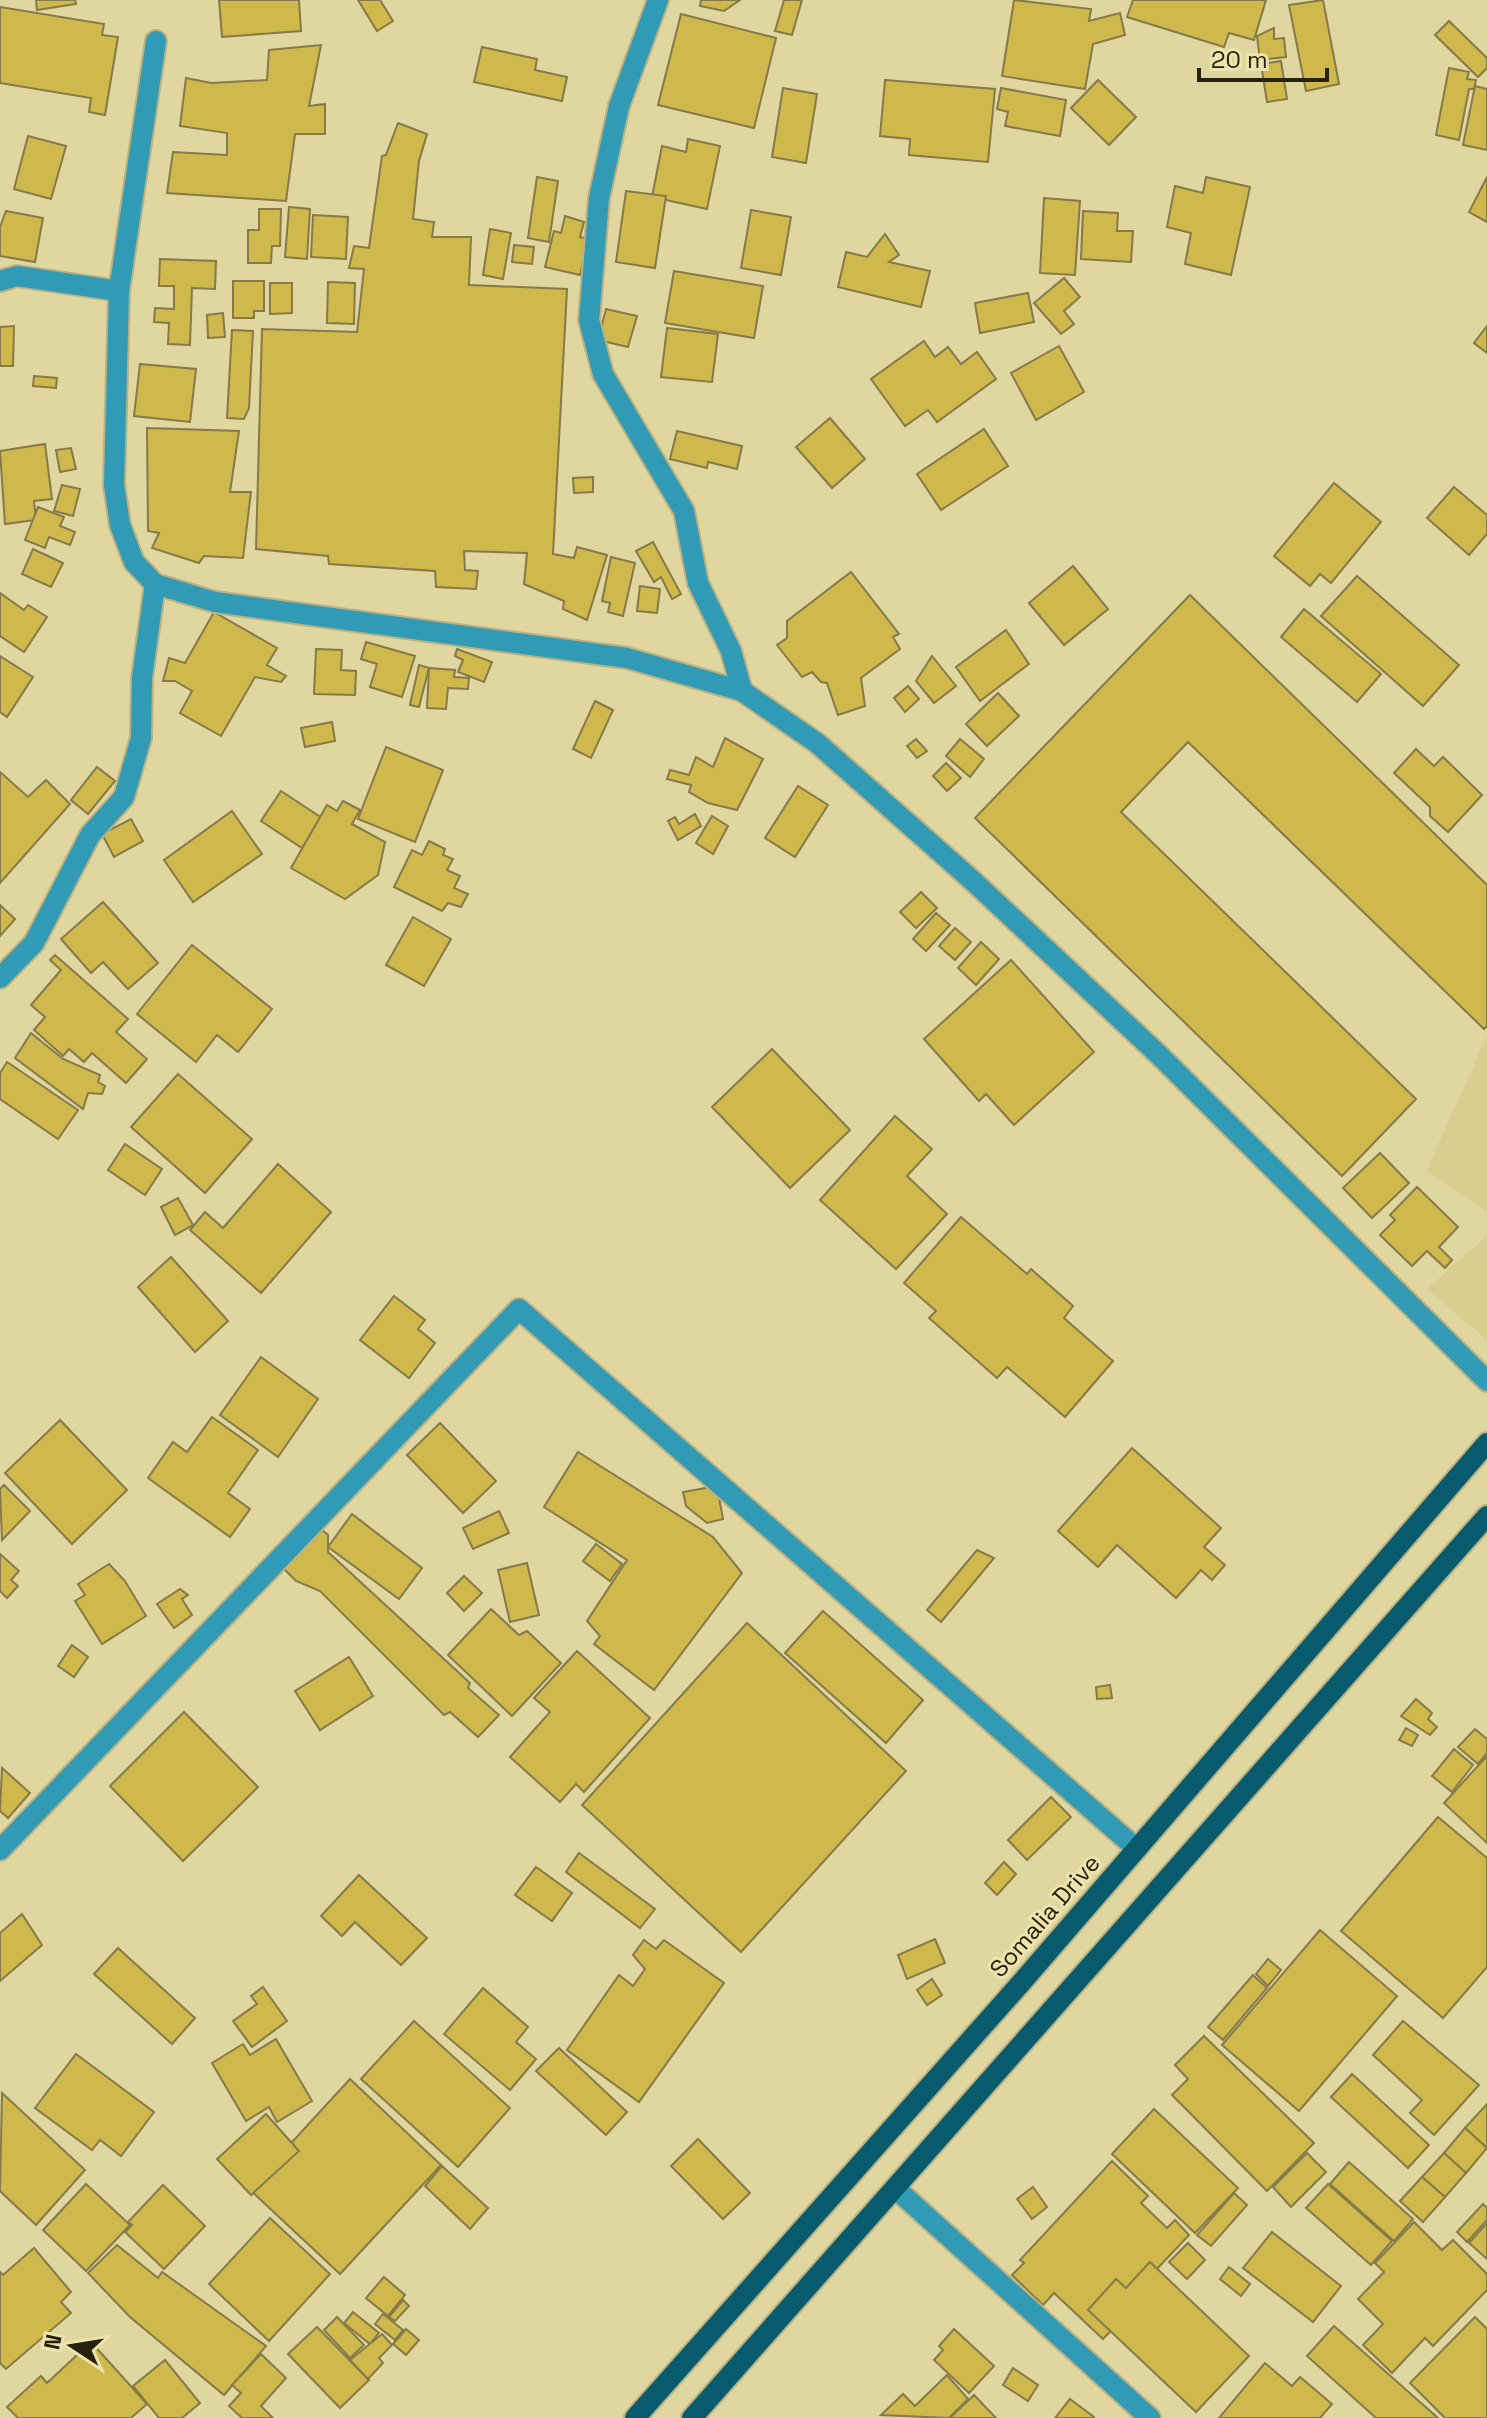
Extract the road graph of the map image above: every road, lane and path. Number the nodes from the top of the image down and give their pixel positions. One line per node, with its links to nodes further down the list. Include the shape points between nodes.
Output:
1 (658, 0): 6 (street, via 616,121 599,198 589,320 603,374 684,511 698,583 731,651)
2 (156, 41): 4 (street)
3 (0, 281): 4 (street, via 17,276)
4 (119, 291): 5 (street, via 114,485 120,525 134,562)
5 (155, 584): 6 (street, via 215,602 627,658); 7 (street, via 142,678 141,738 124,797 90,835 34,943)
6 (742, 691): 8 (street, via 817,743 973,881 1158,1054)
7 (0, 978)
8 (1487, 1381)
9 (1487, 1443): 11 (main road, Somalia Drive)
10 (1487, 1516): 13 (main road)
11 (1137, 1849): 12 (street, via 519,1309); 14 (main road, Somalia Drive)
12 (0, 1850)
13 (895, 2188): 15 (main road); 16 (street)
14 (635, 2418)
15 (692, 2418)
16 (1150, 2418)

